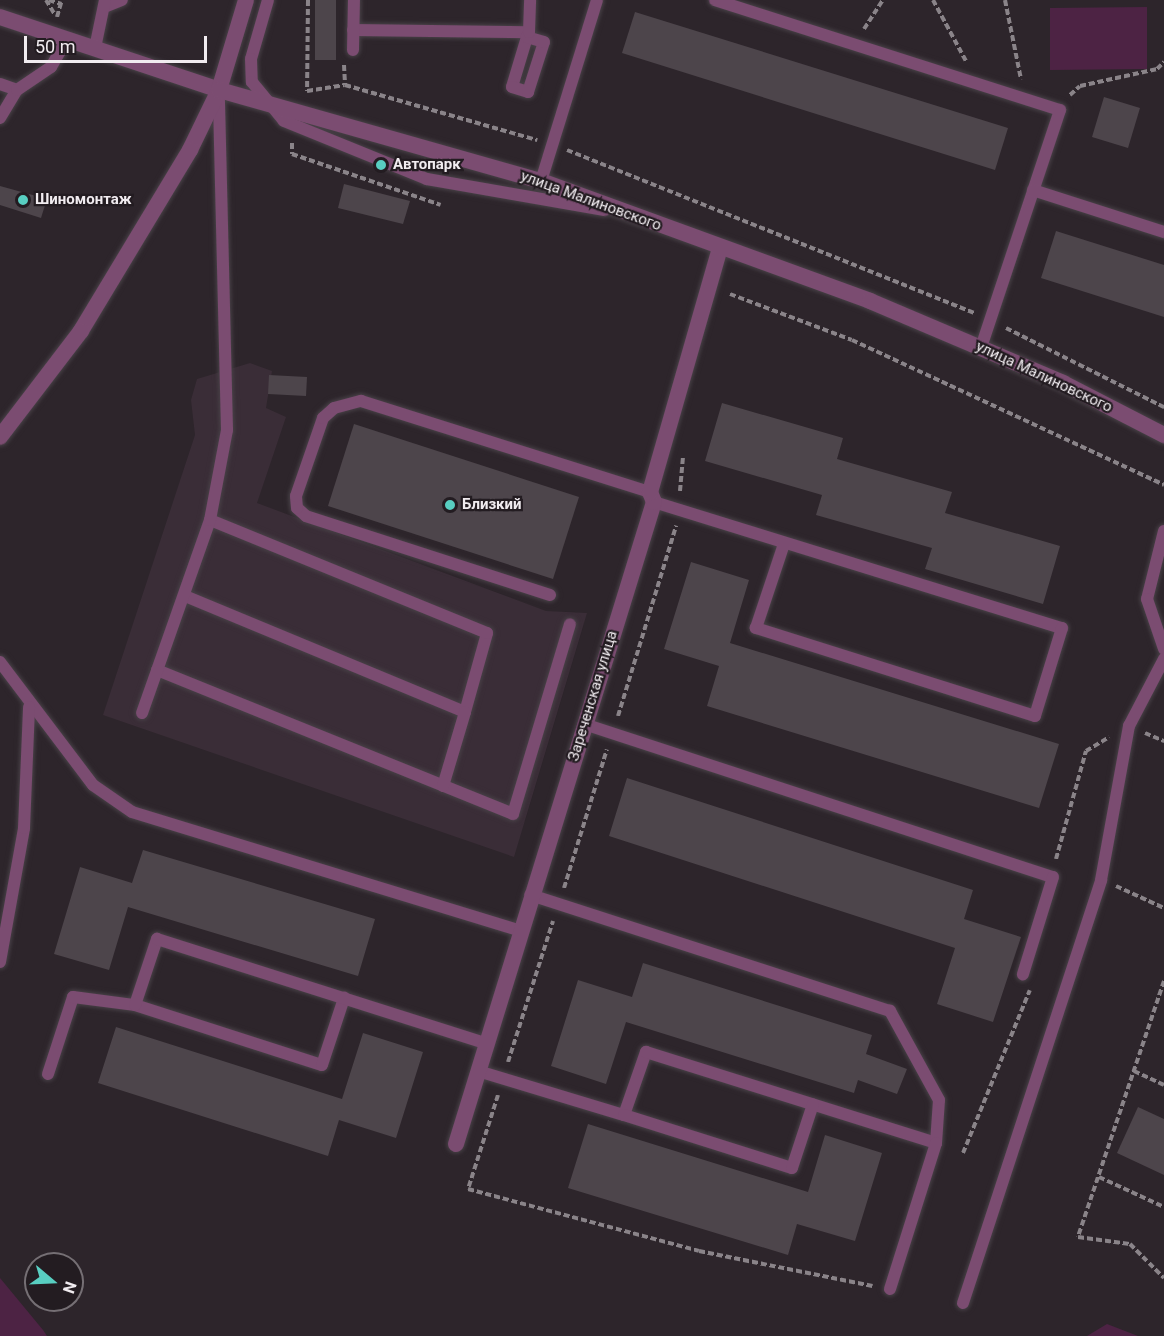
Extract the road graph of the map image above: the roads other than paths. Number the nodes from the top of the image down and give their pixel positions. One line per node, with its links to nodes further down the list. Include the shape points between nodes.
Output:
1 (122, 0): 8 (lane)
2 (268, 0): 17 (lane, via 251,59 252,82)
3 (354, 0): 10 (lane)
4 (530, 0): 10 (lane, via 528,34)
5 (597, 0): 19 (lane)
6 (715, 0): 20 (lane, via 1060,110)
7 (242, 1): 16 (street)
8 (106, 3): 12 (lane)
9 (0, 17): 11 (street, улица Малиновского)
10 (353, 30): 13 (lane)
11 (67, 39): 12 (street, улица Малиновского); 15 (lane, via 51,67)
12 (95, 48): 16 (street, улица Малиновского)
13 (353, 50)
14 (0, 84): 15 (lane)
15 (17, 90): 18 (lane)
16 (219, 90): 17 (street, улица Малиновского); 26 (street, via 190,150 81,331); 28 (lane, via 227,430)
17 (264, 102): 19 (street, улица Малиновского); 21 (lane, via 284,121 427,179)
18 (0, 117)
19 (541, 181): 21 (street, улица Малиновского)
20 (1033, 190): 22 (lane); 24 (lane)
21 (631, 215): 23 (street, улица Малиновского)
22 (1164, 232)
23 (720, 248): 24 (street, улица Малиновского); 27 (street, Зареченская улица)
24 (981, 347): 25 (street, улица Малиновского)
25 (1164, 435)
26 (0, 437)
27 (652, 497): 30 (lane, via 678,510); 31 (lane, via 361,401 334,408 323,418 296,496 297,508 306,516); 41 (street, Зареченская улица)
28 (210, 520): 32 (lane); 39 (lane, via 487,633)
29 (1164, 531): 34 (lane, via 1147,599)
30 (784, 544): 30 (lane, via 1062,628 1035,716 756,628)
31 (550, 595)
32 (185, 596): 37 (lane); 39 (lane)
33 (570, 624): 42 (lane, via 513,814)
34 (1164, 649)
35 (1164, 659): 57 (lane, via 1129,726 1101,880)
36 (0, 662): 38 (lane)
37 (157, 670): 40 (lane); 42 (lane)
38 (29, 707): 44 (lane, via 93,785 132,812); 45 (lane, via 24,828)
39 (465, 712): 42 (lane)
40 (142, 713)
41 (584, 724): 43 (street, Зареченская улица); 46 (lane, via 1053,877)
42 (443, 786)
43 (530, 894): 44 (street, Зареченская улица); 54 (lane, via 890,1011 939,1100)
44 (521, 932): 49 (street, Зареченская улица)
45 (0, 962)
46 (1028, 975)
47 (344, 998): 48 (lane, via 157,939); 48 (lane, via 322,1065); 49 (lane)
48 (135, 1005): 51 (lane, via 73,996)
49 (484, 1042): 50 (street, Зареченская улица)
50 (478, 1071): 53 (lane); 55 (street, Зареченская улица)
51 (48, 1074)
52 (813, 1104): 53 (lane, via 646,1052); 53 (lane, via 792,1168); 54 (lane)
53 (624, 1115)
54 (936, 1143): 56 (lane)
55 (456, 1144)
56 (890, 1289)
57 (963, 1303)

